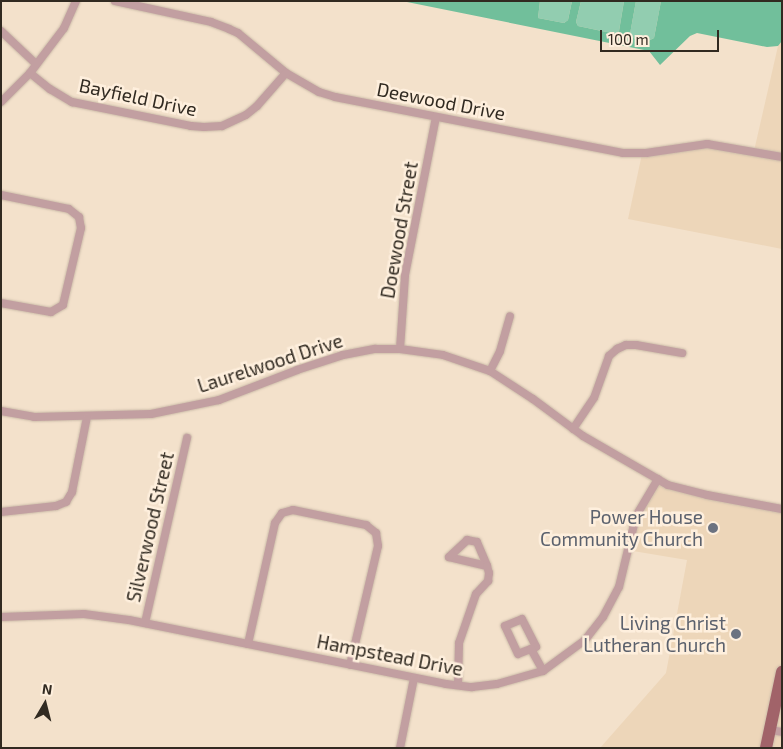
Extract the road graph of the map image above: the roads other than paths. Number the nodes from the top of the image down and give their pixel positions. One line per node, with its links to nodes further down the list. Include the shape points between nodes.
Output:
1 (76, 1): 4 (street, via 64,28)
2 (115, 1): 6 (street, Deewood Drive, via 211,22 229,29)
3 (1, 31): 4 (street)
4 (36, 64): 5 (street)
5 (30, 73): 6 (street, Bayfield Drive, via 72,102 204,127 222,126 246,115); 7 (street)
6 (286, 73): 8 (street, Deewood Drive, via 319,92 335,97)
7 (1, 102)
8 (436, 117): 9 (street, Deewood Drive, via 623,153 637,154 706,144); 13 (street, Doewood Street, via 405,274)
9 (782, 157)
10 (1, 195): 11 (street, via 69,209 79,217 81,228 66,299 58,310 51,312)
11 (1, 303)
12 (510, 316): 15 (street, via 500,351)
13 (400, 349): 15 (street, Laurelwood Drive, via 443,355); 17 (street, Laurelwood Drive, via 375,349 342,355 219,400 151,414)
14 (682, 353): 18 (street, via 636,345 617,349 609,356 594,398)
15 (490, 371): 18 (street, Laurelwood Drive)
16 (1, 411): 17 (street, Laurelwood Drive, via 34,417)
17 (86, 417): 22 (street, via 72,492 66,502)
18 (573, 429): 20 (street, Laurelwood Drive)
19 (187, 438): 25 (street, Silverwood Street)
20 (658, 479): 21 (street, Laurelwood Drive, via 668,485 707,495); 29 (street, Hampstead Drive, via 636,516 624,569 606,612 585,640)
21 (782, 509)
22 (1, 512)
23 (486, 566): 23 (street, via 477,542 467,540 449,557); 32 (street, via 488,581 476,594 459,643)
24 (1, 617): 25 (street, Hampstead Drive, via 84,614)
25 (145, 623): 26 (street, Hampstead Drive)
26 (248, 644): 28 (street, Hampstead Drive); 28 (street, via 275,522 282,513 293,510 366,525 376,533 378,546)
27 (531, 649): 27 (street, via 518,654 505,626 522,619 536,647); 29 (street)
28 (350, 665): 31 (street, Hampstead Drive)
29 (543, 671): 32 (street, Hampstead Drive, via 497,684)
30 (782, 672): 33 (main road)
31 (414, 678): 32 (street, Hampstead Drive); 34 (street)
32 (458, 685)
33 (776, 731): 35 (main road)
34 (400, 748)
35 (766, 748)

